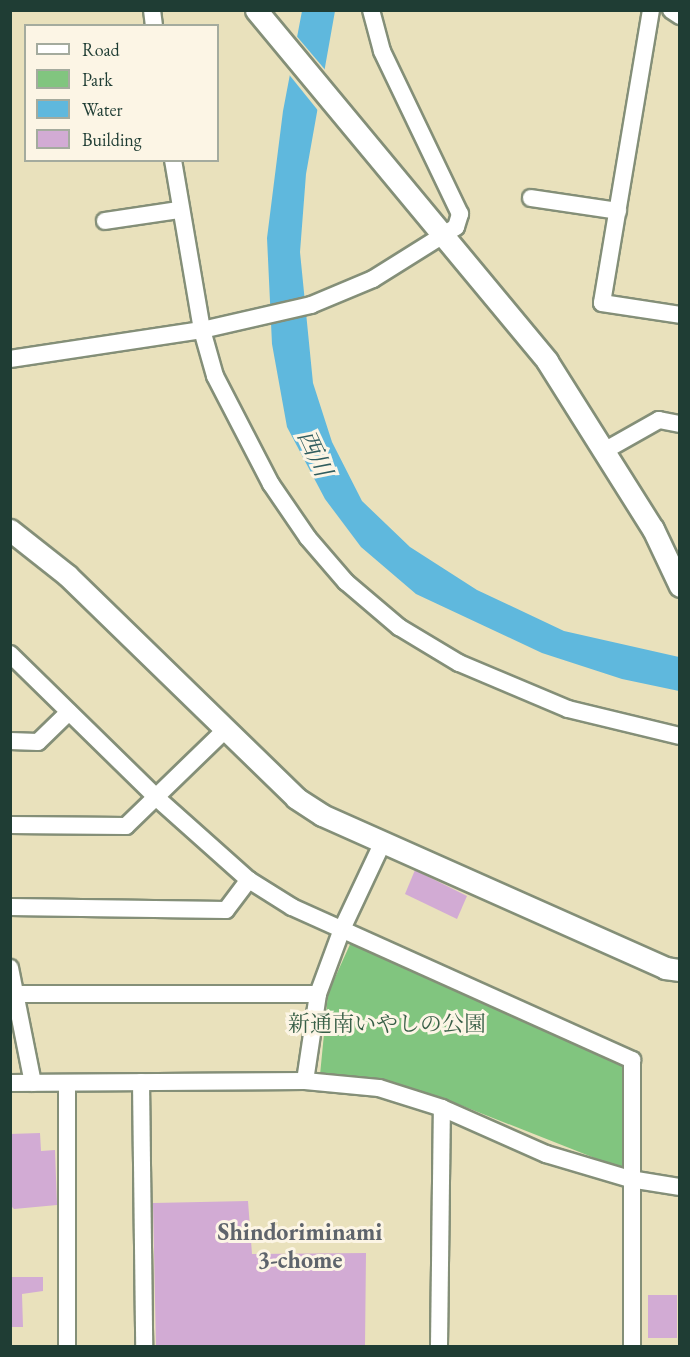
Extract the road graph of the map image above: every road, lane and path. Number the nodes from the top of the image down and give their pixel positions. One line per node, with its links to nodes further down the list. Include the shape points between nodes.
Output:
1 (256, 10): 11 (street)
2 (371, 10): 11 (street, via 382,51 460,214 456,227)
3 (651, 10): 9 (street)
4 (671, 10): 5 (street)
5 (680, 16)
6 (173, 162): 8 (street)
7 (531, 198): 9 (street)
8 (179, 210): 10 (street); 13 (street)
9 (618, 211): 12 (street, via 602,303)
10 (105, 221)
11 (439, 236): 13 (street, via 373,279 311,305); 16 (street, via 547,361)
12 (680, 315)
13 (202, 330): 14 (street); 22 (street, via 215,376 242,433 308,538 346,582 399,627 459,663 568,709)
14 (10, 359)
15 (680, 424): 16 (street, via 659,420)
16 (604, 451): 18 (street, via 653,529)
17 (10, 530): 21 (street, via 68,574)
18 (680, 586)
19 (10, 654): 20 (street)
20 (69, 712): 23 (street, via 38,742); 24 (street)
21 (226, 729): 24 (street); 26 (street, via 296,798 322,815)
22 (680, 736)
23 (10, 741)
24 (158, 799): 25 (street, via 126,826); 27 (street)
25 (10, 825)
26 (383, 842): 29 (street); 31 (street, via 665,968)
27 (249, 880): 28 (street, via 226,910); 29 (street, via 292,907)
28 (10, 907)
29 (342, 929): 33 (street); 40 (street, via 632,1060)
30 (10, 968): 32 (street)
31 (680, 970)
32 (15, 994): 33 (street); 37 (street)
33 (318, 994): 34 (street)
34 (304, 1081): 35 (street); 39 (street, via 379,1088)
35 (141, 1082): 38 (street); 43 (street)
36 (10, 1083): 37 (street)
37 (33, 1083): 38 (street)
38 (67, 1083): 42 (street)
39 (442, 1108): 40 (street, via 546,1154); 44 (street)
40 (630, 1179): 41 (street); 45 (street)
41 (680, 1187)
42 (67, 1347)
43 (144, 1347)
44 (439, 1347)
45 (632, 1347)

